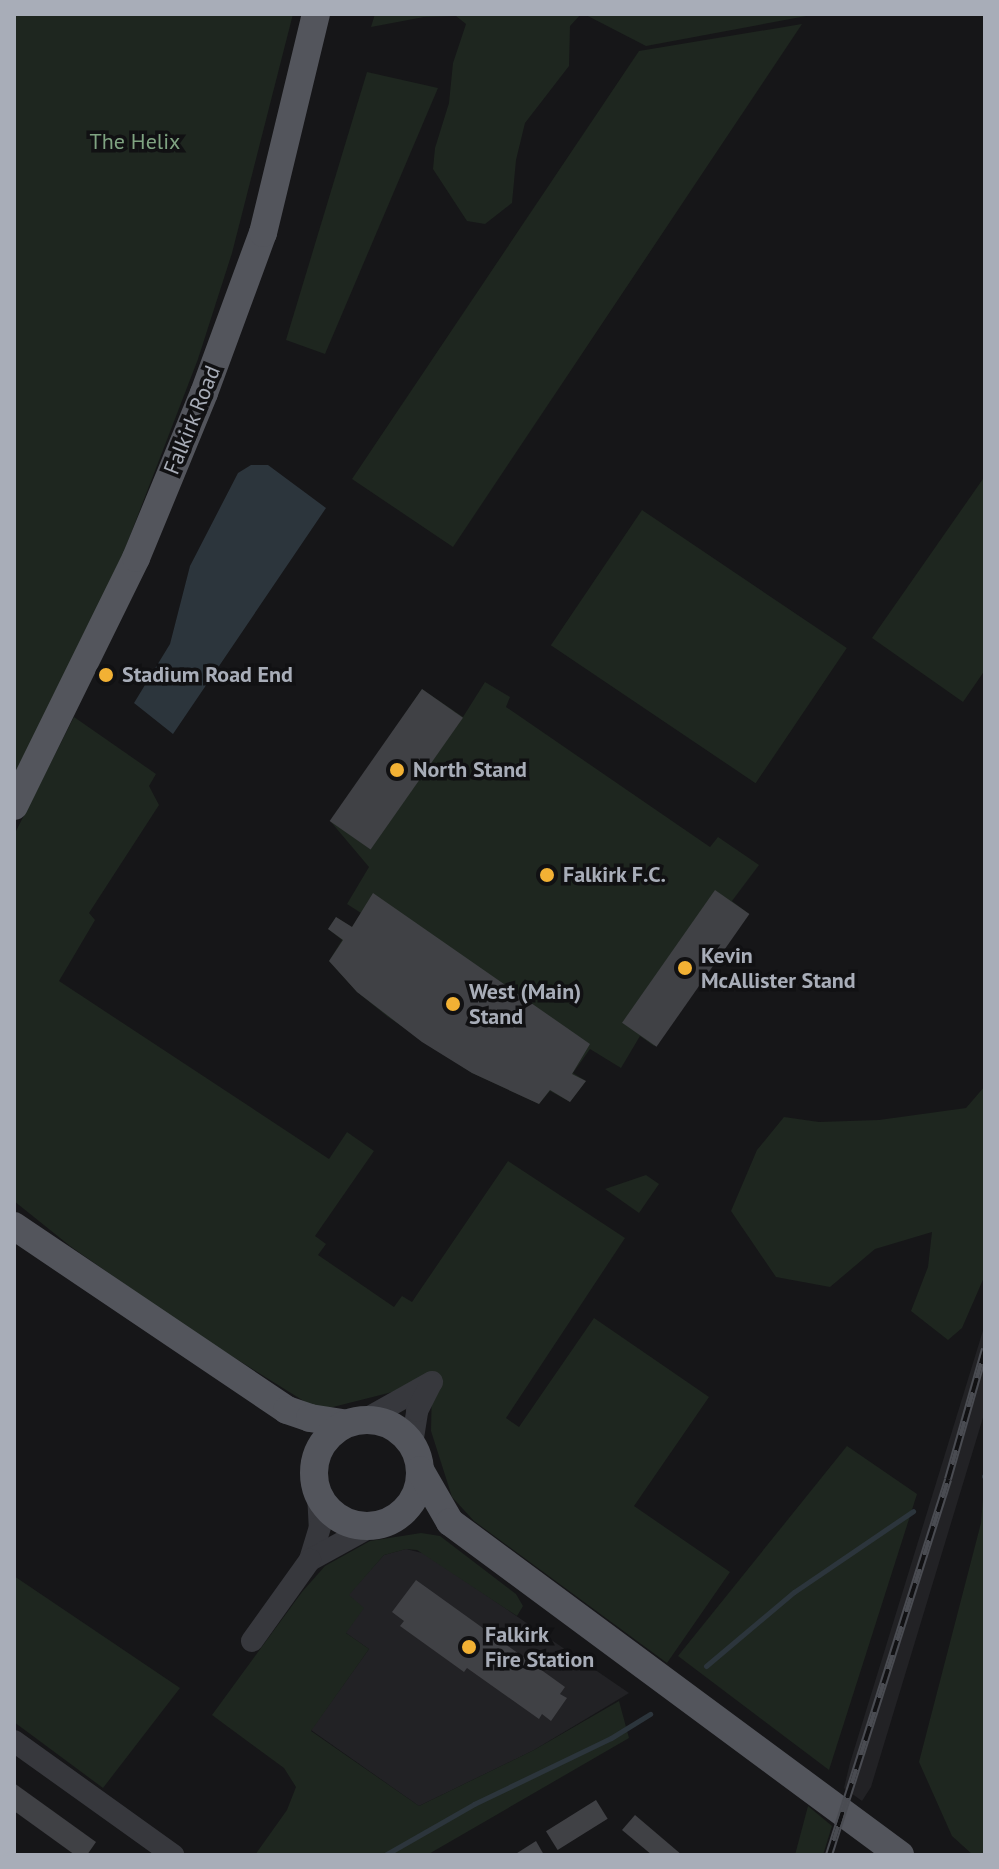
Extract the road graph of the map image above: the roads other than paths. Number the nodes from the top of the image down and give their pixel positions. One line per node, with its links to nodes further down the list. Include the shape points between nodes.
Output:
1 (316, 14): 2 (main road, Falkirk Road, via 263,233 204,393 136,558)
2 (14, 806)
3 (14, 1226): 4 (main road)
4 (287, 1410): 5 (main road); 7 (main road)
5 (355, 1422): 6 (main road, via 391,1425); 6 (street, via 432,1382 417,1411); 7 (main road, via 323,1443)
6 (416, 1457): 8 (main road); 9 (main road, via 413,1499)
7 (316, 1482): 9 (main road, via 341,1519); 10 (street, via 320,1527)
8 (450, 1522): 9 (main road); 14 (main road)
9 (383, 1523): 10 (street)
10 (310, 1560): 11 (street)
11 (252, 1641)
12 (14, 1741): 13 (street)
13 (162, 1852)
14 (900, 1855)

